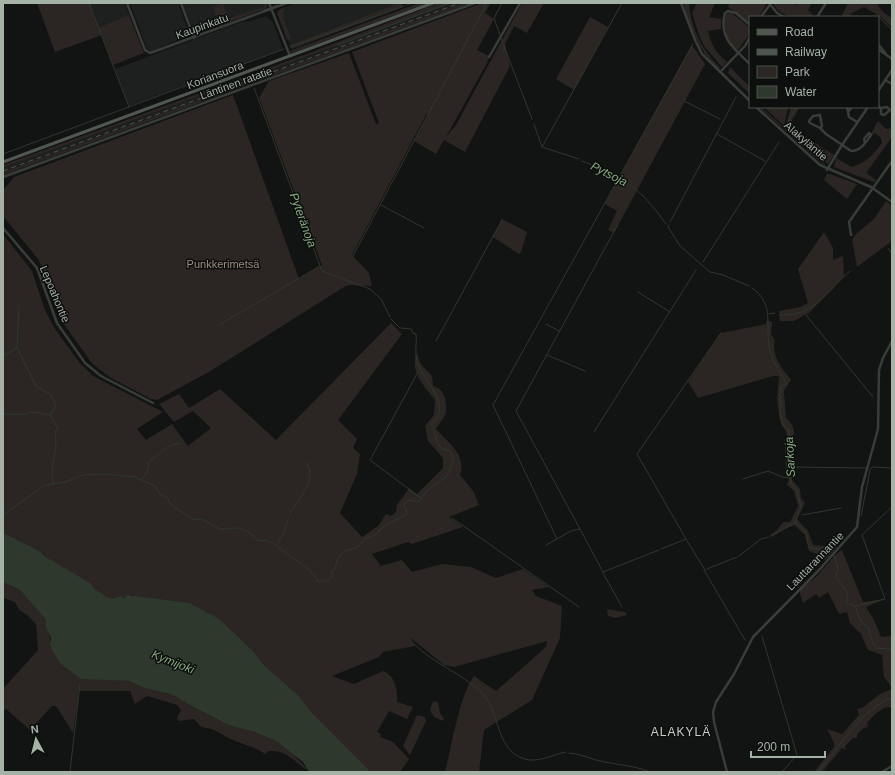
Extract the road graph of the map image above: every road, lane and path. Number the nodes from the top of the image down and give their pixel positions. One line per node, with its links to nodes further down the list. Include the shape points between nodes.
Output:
1 (127, 3): 16 (street, Kaupinkatu, via 148,52 152,53)
2 (181, 3): 16 (street)
3 (269, 3): 11 (street)
4 (287, 3): 11 (street, Kaupinkatu)
5 (433, 3): 22 (main road, Koriansuora)
6 (475, 3): 44 (street, Läntinen ratatie)
7 (520, 3): 23 (street)
8 (681, 3): 27 (street, via 700,51)
9 (770, 3): 12 (street); 13 (street)
10 (825, 3): 14 (street)
11 (271, 9): 16 (street, Kaupinkatu); 22 (street)
12 (762, 16)
13 (782, 16)
14 (817, 16)
15 (749, 24): 20 (street, via 733,12 725,13 724,34)
16 (194, 38)
17 (749, 38): 20 (street)
18 (879, 45): 21 (street)
19 (879, 50): 21 (street)
20 (738, 53): 25 (street); 27 (street)
21 (888, 56): 24 (street)
22 (290, 57): 42 (main road, Koriansuora)
23 (490, 57)
24 (892, 59)
25 (749, 63)
26 (892, 70): 28 (street)
27 (720, 72): 31 (street)
28 (885, 80): 29 (street); 30 (street)
29 (892, 84)
30 (879, 89)
31 (749, 100)
32 (757, 108): 43 (street, Alakyläntie)
33 (847, 108): 36 (street)
34 (851, 108): 36 (street)
35 (867, 108): 37 (street)
36 (848, 113): 37 (street, via 849,117)
37 (857, 122): 40 (street)
38 (820, 128): 38 (street, via 810,124 813,116 820,115); 40 (street)
39 (865, 143): 40 (street, via 854,151)
40 (842, 145): 43 (street)
41 (892, 161): 45 (street)
42 (3, 162)
43 (827, 170): 45 (street, Alakyläntie)
44 (3, 177)
45 (873, 188): 46 (street, Alakyläntie); 48 (street, via 849,222)
46 (892, 202)
47 (3, 228): 50 (street, Lepoahontie, via 37,268 57,323 85,363 101,376)
48 (851, 235)
49 (892, 341): 52 (street, Lauttarannantie, via 882,358 879,370 878,429 862,487 859,523 833,555 753,637 716,702 714,722)
50 (153, 404)
51 (892, 766): 53 (street)
52 (727, 772)
53 (882, 772)

